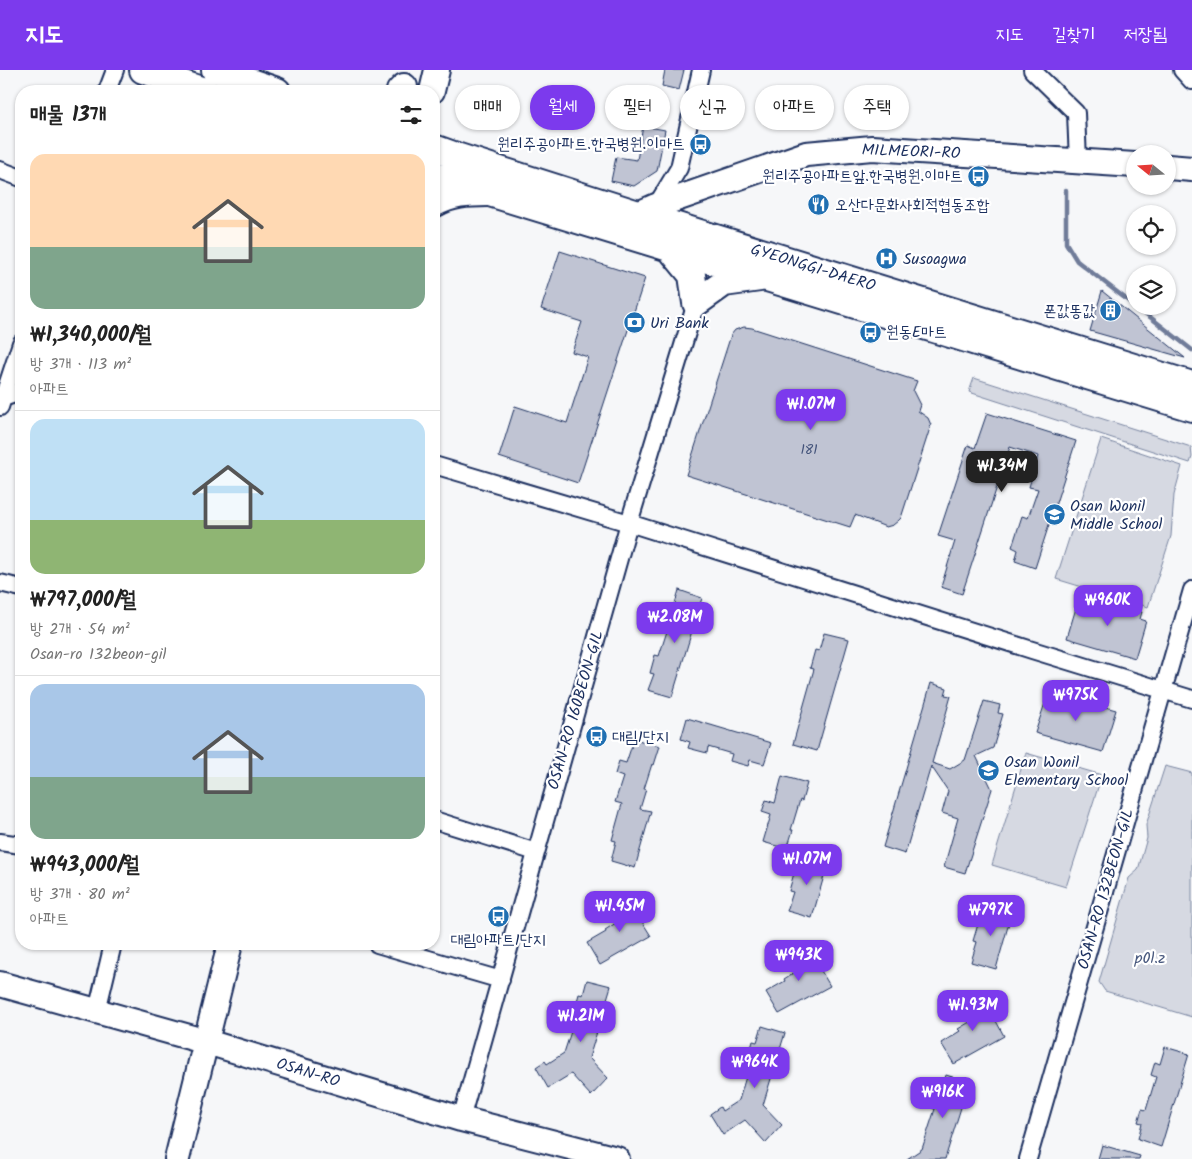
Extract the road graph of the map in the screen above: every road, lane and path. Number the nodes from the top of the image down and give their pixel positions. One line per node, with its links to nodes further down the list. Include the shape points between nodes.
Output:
1 (115, 70): 9 (street)
2 (143, 70): 10 (main road)
3 (215, 70): 11 (main road)
4 (437, 70): 12 (street)
5 (701, 70): 25 (street, via 679,168)
6 (1032, 70): 16 (street, via 1076,113)
7 (1182, 70): 8 (street)
8 (1192, 81)
9 (110, 85)
10 (187, 85)
11 (259, 85)
12 (433, 85)
13 (440, 145): 15 (street)
14 (440, 150): 15 (main road, GYEONGGI-DAERO)
15 (459, 157): 25 (main road, GYEONGGI-DAERO)
16 (1078, 161): 17 (street, MILMEORI-RO); 25 (street, MILMEORI-RO, via 872,148 806,154)
17 (1126, 164)
18 (1176, 167): 19 (street)
19 (1192, 168)
20 (0, 170): 21 (street)
21 (15, 176)
22 (440, 178): 23 (main road, GYEONGGI-DAERO)
23 (495, 194): 24 (street, via 459,196); 26 (main road, GYEONGGI-DAERO)
24 (440, 201)
25 (647, 210): 26 (main road); 32 (main road, GYEONGGI-DAERO)
26 (613, 230): 27 (main road, GYEONGGI-DAERO)
27 (669, 247): 28 (main road, GYEONGGI-DAERO); 29 (main road, via 692,275)
28 (767, 277): 29 (main road, via 724,283); 31 (main road, GYEONGGI-DAERO)
29 (696, 303): 38 (street, OSAN-RO 160BEON-GIL)
30 (15, 360): 34 (street)
31 (1112, 383): 35 (main road, GYEONGGI-DAERO); 36 (main road)
32 (1192, 385)
33 (15, 395): 34 (street)
34 (1, 401)
35 (1192, 408)
36 (1192, 426)
37 (440, 467): 38 (street)
38 (629, 523): 42 (street); 47 (street, OSAN-RO 160BEON-GIL)
39 (0, 583): 40 (street)
40 (15, 587)
41 (1192, 590): 42 (street, OSAN-RO 132BEON-GIL)
42 (1163, 690): 43 (street); 58 (street, OSAN-RO 132BEON-GIL)
43 (1192, 699)
44 (440, 822): 47 (street)
45 (0, 842): 46 (street)
46 (15, 845)
47 (536, 852): 51 (street, OSAN-RO 160BEON-GIL)
48 (112, 950): 53 (street)
49 (229, 950): 54 (street)
50 (398, 950): 51 (street)
51 (501, 980): 55 (street, OSAN-RO 160BEON-GIL)
52 (0, 984): 53 (street, OSAN-RO)
53 (97, 1012): 54 (street, OSAN-RO)
54 (207, 1042): 55 (street, OSAN-RO); 56 (street)
55 (461, 1119): 57 (street, OSAN-RO)
56 (177, 1159)
57 (617, 1159)
58 (1028, 1159)

